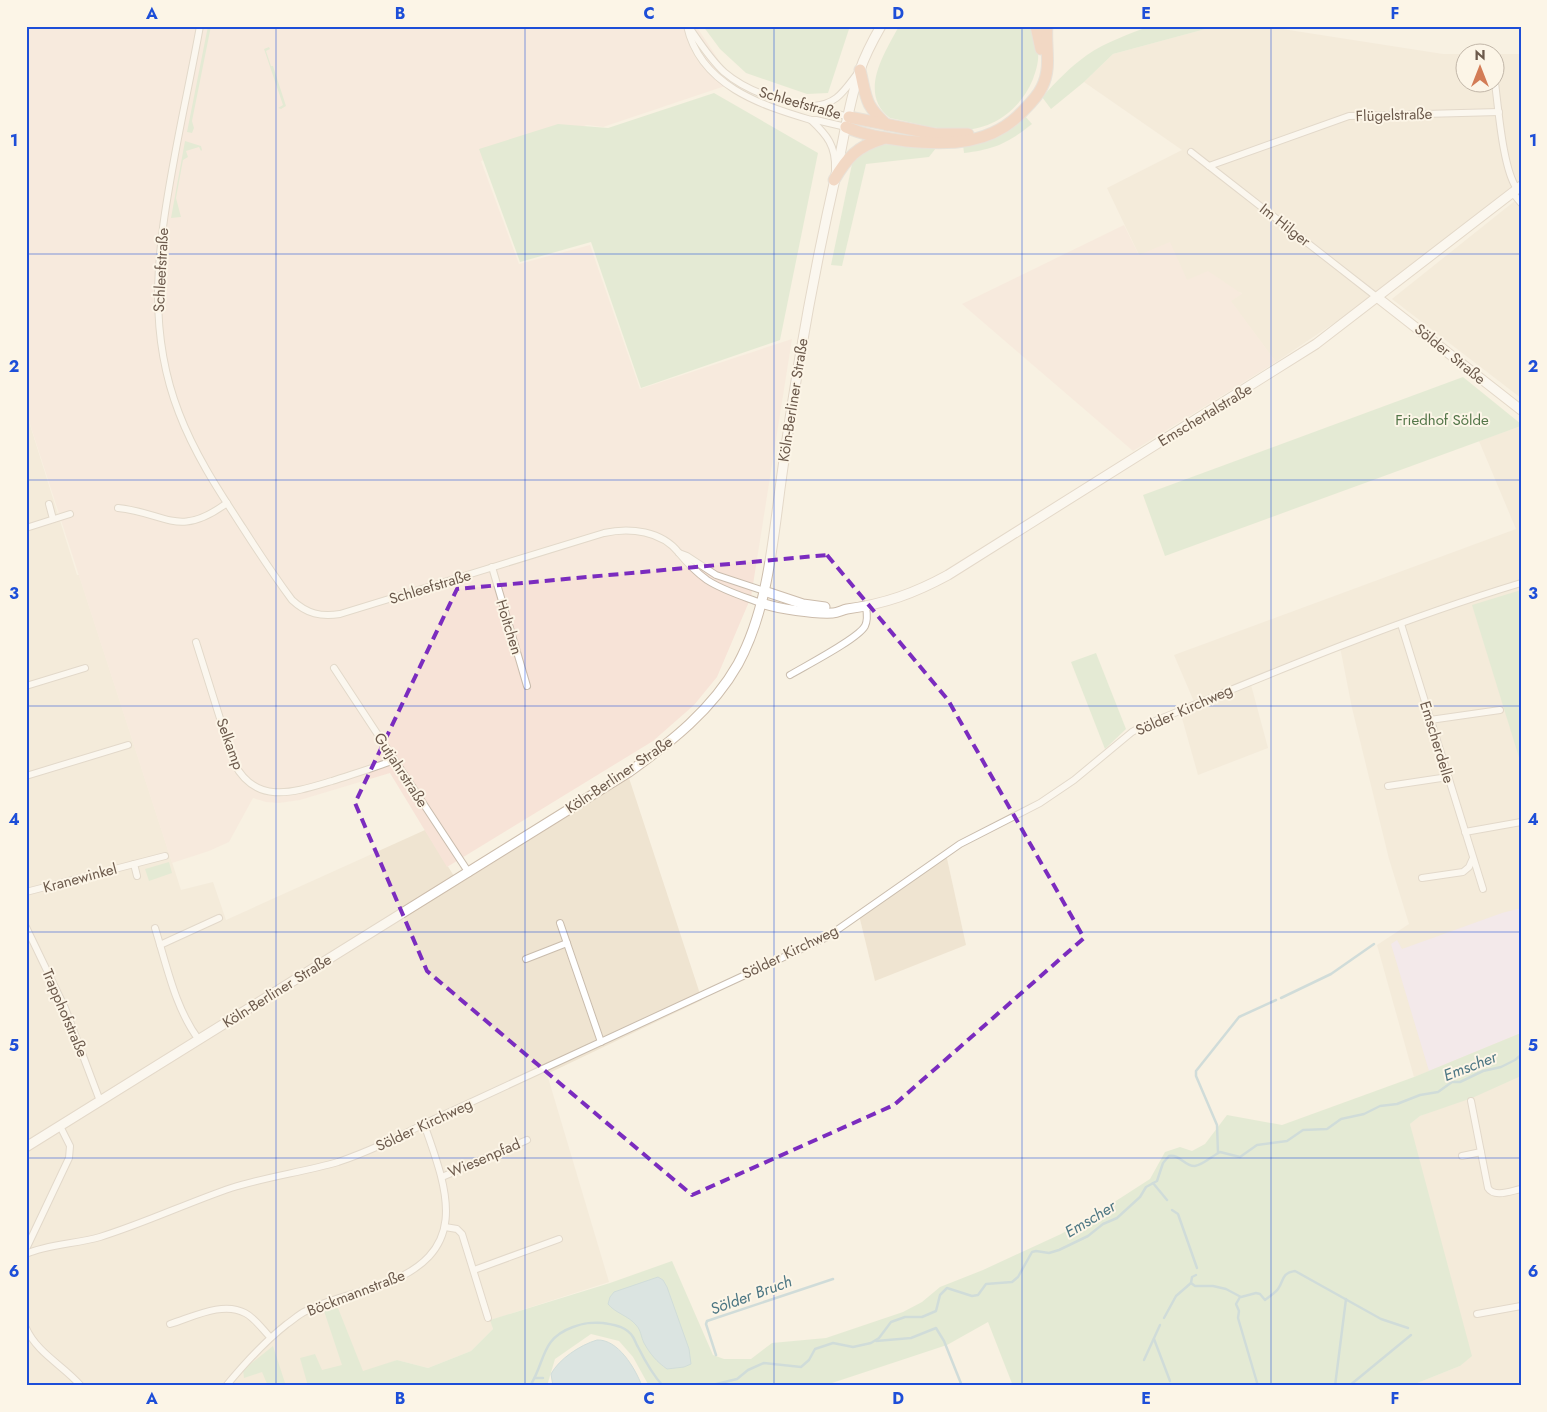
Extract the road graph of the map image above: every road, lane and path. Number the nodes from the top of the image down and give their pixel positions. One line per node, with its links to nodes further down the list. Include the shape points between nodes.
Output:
1 (200, 26): 21 (street, Schleefstraße, via 162,224 158,310 166,371 178,412 197,454)
2 (688, 26): 8 (street, Schleefstraße, via 705,51 732,78 765,96); 10 (street, Schleefstraße, via 690,40 698,53 727,84 763,104)
3 (881, 26): 6 (main road, Köln-Berliner Straße)
4 (1036, 26): 12 (highway, via 1041,53 1036,83 1020,107 1004,120 980,132 960,135)
5 (1047, 26): 13 (highway, via 1047,68 1043,86 1034,100 1008,125 984,138 960,143)
6 (860, 70): 8 (street, via 835,100); 11 (main road, Köln-Berliner Straße); 12 (highway, via 870,108)
7 (1496, 92): 9 (street)
8 (804, 106): 11 (street, Schleefstraße)
9 (1499, 112): 15 (street, Flügelstraße, via 1349,116); 17 (street, via 1509,174)
10 (811, 120): 11 (street, Schleefstraße); 16 (street, Schleefstraße, via 831,143)
11 (848, 122): 12 (highway); 13 (highway, via 868,136); 16 (main road, Köln-Berliner Straße)
12 (888, 126)
13 (882, 138): 16 (highway, via 853,153)
14 (1191, 152): 15 (street, Im Hilger)
15 (1209, 166): 19 (street, Im Hilger)
16 (834, 180): 30 (main road, Köln-Berliner Straße, via 795,383)
17 (1517, 189): 18 (street); 19 (main road, Emschertalstraße)
18 (1521, 204)
19 (1378, 298): 20 (main road, Sölder Straße); 32 (main road, Emschertalstraße, via 1264,378 948,575 904,596)
20 (1521, 410)
21 (226, 503): 23 (street, via 207,516 190,522); 28 (street, Schleefstraße, via 292,600 313,614 340,614)
22 (49, 504): 25 (street)
23 (118, 508)
24 (70, 514): 25 (street)
25 (54, 519): 26 (street)
26 (26, 528)
27 (679, 553): 28 (street, Schleefstraße, via 651,534 614,530); 30 (street, Schleefstraße, via 716,575); 31 (street, Schleefstraße, via 693,570 714,584)
28 (492, 568): 40 (street, Holtchen)
29 (1521, 583): 34 (street, Sölder Kirchweg)
30 (764, 591): 31 (main road, Köln-Berliner Straße); 33 (main road, via 803,604)
31 (761, 603): 33 (main road, Emschertalstraße, via 775,608 822,613); 53 (main road, Köln-Berliner Straße, via 738,664 692,723 629,772)
32 (866, 607): 33 (main road, Emschertalstraße); 38 (street, via 864,628)
33 (845, 609)
34 (1401, 624): 42 (street, Emscherdelle); 66 (street, Sölder Kirchweg, via 1250,681 1138,729 1040,803 960,844 827,937)
35 (196, 642): 44 (street, Selkamp, via 234,763 254,787 268,792 291,792)
36 (85, 668): 39 (street)
37 (334, 668): 44 (street, Gutjahrstraße)
38 (790, 675)
39 (26, 686)
40 (527, 686)
41 (1500, 710): 42 (street)
42 (1430, 720): 46 (street, Emscherdelle)
43 (128, 745): 45 (street)
44 (394, 760): 53 (street, Gutjahrstraße)
45 (26, 776)
46 (1448, 777): 47 (street); 49 (street, Emscherdelle)
47 (1388, 786)
48 (1521, 822): 49 (street)
49 (1465, 832): 51 (street, Emscherdelle)
50 (165, 856): 52 (street, Kranewinkel)
51 (1473, 858): 55 (street, via 1463,872); 56 (street, Emscherdelle)
52 (134, 864): 54 (street, Kranewinkel); 57 (street, Kranewinkel)
53 (469, 872): 65 (main road, Köln-Berliner Straße)
54 (137, 876)
55 (1422, 878)
56 (1483, 889)
57 (26, 892)
58 (219, 918): 63 (street)
59 (560, 923): 62 (street)
60 (26, 927): 67 (street, Trapphofstraße, via 66,1008)
61 (155, 928): 63 (street)
62 (567, 943): 64 (street); 66 (street)
63 (160, 945): 65 (street, via 182,1010)
64 (526, 959)
65 (199, 1040): 67 (main road, Köln-Berliner Straße)
66 (601, 1042): 69 (street, Sölder Kirchweg)
67 (100, 1101): 70 (main road, Köln-Berliner Straße)
68 (1471, 1101): 73 (street)
69 (424, 1124): 75 (street, Böckmannstraße); 80 (street, Sölder Kirchweg, via 385,1144 336,1162 233,1188 100,1237)
70 (60, 1126): 72 (main road, Köln-Berliner Straße); 79 (street, via 70,1146 69,1158)
71 (527, 1140): 75 (street, Wiesenpfad)
72 (26, 1147)
73 (1481, 1152): 74 (street); 76 (street, via 1490,1192)
74 (1462, 1156)
75 (442, 1176): 77 (street, Böckmannstraße, via 446,1199)
76 (1521, 1189)
77 (445, 1227): 81 (street, via 457,1229 462,1234); 87 (street, Böckmannstraße, via 433,1251 411,1272 305,1311)
78 (559, 1239): 81 (street)
79 (26, 1249)
80 (26, 1254)
81 (474, 1270): 84 (street)
82 (1521, 1306): 83 (street)
83 (1477, 1314)
84 (488, 1318)
85 (170, 1324): 87 (street, via 221,1308 235,1308 247,1314)
86 (26, 1328): 88 (street)
87 (270, 1337): 90 (street, Böckmannstraße)
88 (28, 1338): 89 (street)
89 (81, 1386)
90 (226, 1386)

